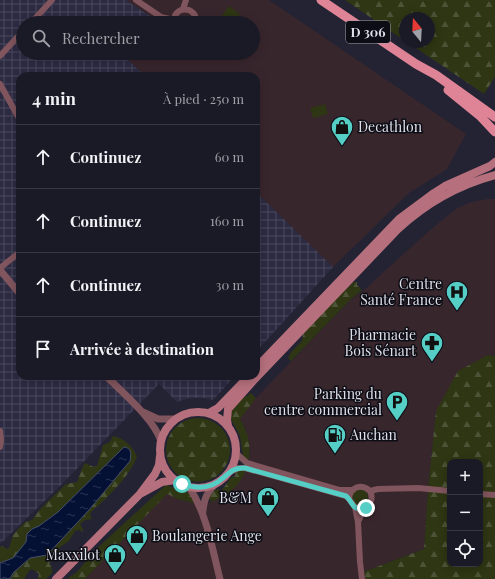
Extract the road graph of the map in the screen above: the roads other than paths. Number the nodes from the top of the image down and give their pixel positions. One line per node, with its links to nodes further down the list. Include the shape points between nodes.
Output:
1 (52, 0): 6 (street)
2 (136, 0): 7 (street)
3 (186, 0): 5 (street)
4 (321, 0): 12 (main road, D 306)
5 (183, 9): 8 (street); 9 (street)
6 (37, 16)
7 (160, 16)
8 (175, 16)
9 (196, 16)
10 (16, 39): 11 (street)
11 (0, 56)
12 (416, 64): 15 (main road, D 306, via 436,75); 16 (main road, D 306, via 480,116)
13 (0, 84): 14 (street)
14 (16, 113)
15 (495, 117)
16 (495, 132)
17 (495, 162): 21 (main road, via 445,186 421,201 399,219)
18 (495, 175): 21 (main road, via 446,194 419,211)
19 (16, 255): 20 (street)
20 (0, 269): 22 (street)
21 (354, 272): 23 (main road); 24 (main road)
22 (16, 289)
23 (260, 364)
24 (260, 373)
25 (110, 380): 28 (street)
26 (245, 380): 29 (main road)
27 (254, 380): 31 (main road, via 227,413)
28 (141, 410): 30 (street, via 158,419); 33 (street)
29 (209, 414): 30 (main road, via 192,412); 31 (main road)
30 (175, 419): 33 (main road, via 166,429)
31 (228, 426): 35 (main road, via 234,436)
32 (0, 431): 34 (street)
33 (161, 441): 36 (main road)
34 (0, 447)
35 (236, 453): 37 (main road); 41 (street, via 247,462 339,490)
36 (160, 455): 38 (main road, via 165,469); 44 (main road, via 155,474)
37 (228, 473): 39 (main road); 47 (street, via 245,468)
38 (175, 480): 40 (main road); 44 (main road, via 162,482)
39 (218, 482): 40 (main road, via 204,487); 50 (street, via 205,497)
40 (189, 487): 50 (street)
41 (353, 490): 43 (street, via 363,487); 47 (street)
42 (447, 490): 43 (street, via 418,488)
43 (370, 491): 49 (street, via 372,498)
44 (140, 494): 52 (main road)
45 (483, 494): 46 (street)
46 (495, 495)
47 (350, 499): 48 (street)
48 (354, 507): 49 (street); 51 (street)
49 (366, 508): 51 (street)
50 (203, 513): 53 (street)
51 (358, 522): 54 (street)
52 (56, 579)
53 (220, 579)
54 (362, 579)

